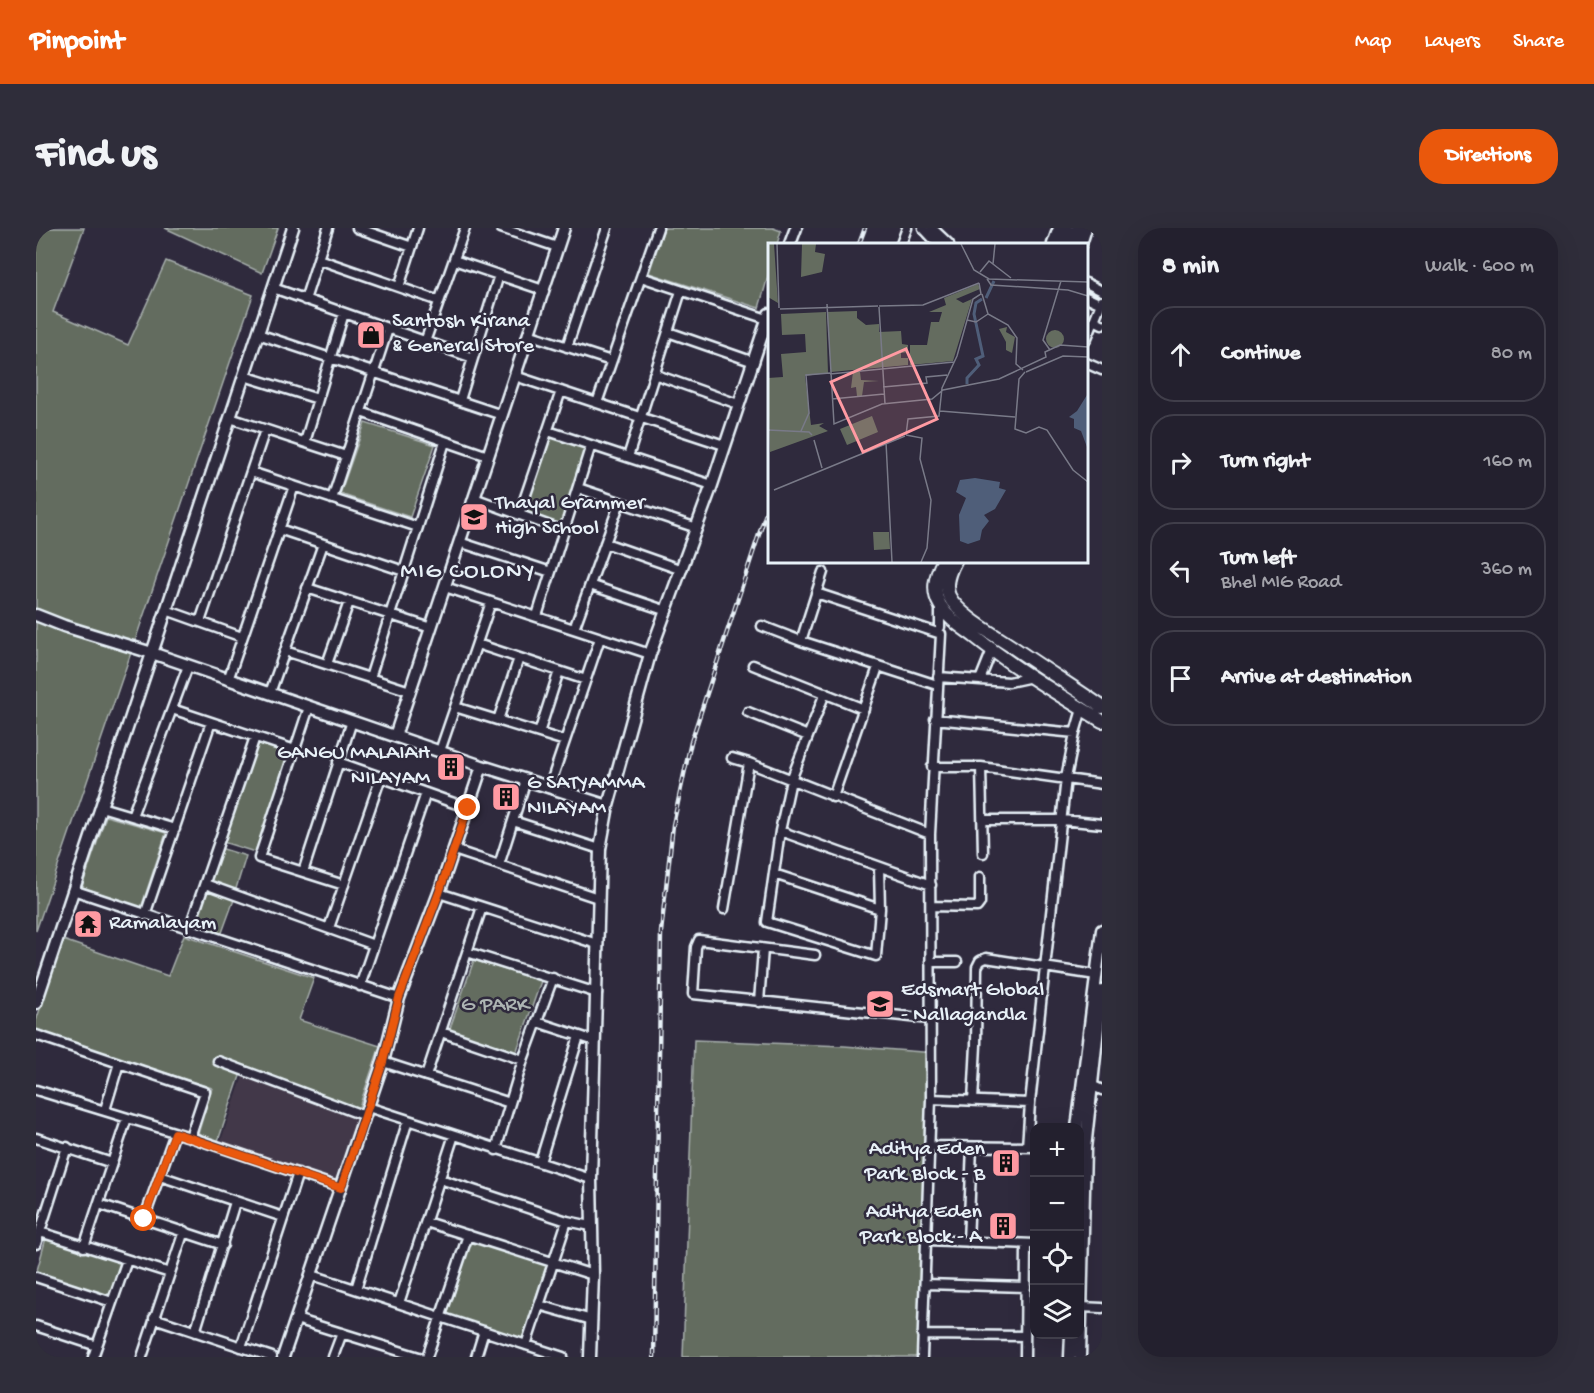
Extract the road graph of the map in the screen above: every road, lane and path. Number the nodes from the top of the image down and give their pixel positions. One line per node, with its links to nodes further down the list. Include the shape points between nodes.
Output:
1 (293, 228): 34 (street)
2 (328, 228): 28 (street)
3 (357, 228): 18 (street)
4 (418, 228): 26 (street)
5 (465, 228): 29 (street)
6 (501, 228): 27 (street)
7 (564, 228): 27 (street)
8 (607, 228): 51 (street)
9 (658, 228): 31 (street)
10 (796, 228): 19 (street)
11 (907, 228): 20 (street)
12 (923, 228): 21 (street)
13 (933, 228): 21 (street)
14 (1059, 228): 22 (street)
15 (1066, 228): 23 (main road)
16 (1078, 228): 24 (main road)
17 (1086, 228): 25 (street)
18 (367, 230): 26 (street)
19 (790, 243)
20 (901, 243)
21 (943, 243)
22 (1053, 243)
23 (1061, 243)
24 (1072, 243)
25 (1081, 243)
26 (412, 247): 33 (street)
27 (557, 247): 35 (street)
28 (318, 259): 33 (street); 39 (street)
29 (454, 260): 30 (street); 40 (street)
30 (500, 275): 35 (street); 53 (street)
31 (641, 277): 36 (street); 54 (street)
32 (1087, 284): 37 (street)
33 (399, 287): 40 (street)
34 (273, 288): 39 (street); 47 (street)
35 (543, 290): 48 (street)
36 (681, 291): 43 (street); 46 (street)
37 (1102, 291)
38 (1087, 297): 41 (street)
39 (305, 300): 42 (street)
40 (439, 301): 50 (street)
41 (1102, 302): 44 (street)
42 (344, 314): 45 (street); 52 (street)
43 (768, 317): 55 (street)
44 (1098, 322): 49 (street)
45 (388, 329): 50 (street); 58 (street)
46 (668, 332): 55 (street); 59 (street)
47 (258, 334): 52 (street); 60 (street)
48 (528, 334): 51 (street); 61 (street)
49 (1087, 338)
50 (425, 342): 53 (street)
51 (567, 347): 54 (street)
52 (331, 358): 58 (street); 63 (street)
53 (473, 358): 64 (street)
54 (611, 362): 65 (street)
55 (754, 362): 66 (street)
56 (1087, 366): 57 (street)
57 (1102, 370)
58 (374, 372): 64 (street); 67 (street)
59 (654, 374): 66 (street); 69 (street)
60 (244, 376): 63 (street); 70 (street)
61 (515, 376): 62 (street); 68 (street)
62 (561, 391): 65 (street); 72 (street)
63 (318, 399): 73 (street)
64 (460, 400): 68 (street)
65 (597, 403): 69 (street)
66 (738, 404): 76 (street)
67 (361, 412): 74 (street); 77 (street)
68 (502, 415): 78 (street)
69 (640, 417): 76 (street); 79 (street)
70 (230, 418): 71 (street); 108 (street)
71 (265, 430): 73 (street); 80 (street)
72 (548, 431): 75 (street); 87 (street)
73 (305, 442): 77 (street)
74 (445, 442): 78 (street); 88 (street)
75 (591, 445): 79 (street); 83 (street)
76 (724, 445): 81 (street)
77 (346, 456): 85 (street)
78 (488, 456): 84 (street)
79 (628, 457): 81 (street)
80 (251, 472): 82 (street); 113 (street)
81 (712, 484): 89 (street)
82 (294, 486): 85 (street); 90 (street)
83 (578, 488): 86 (street); 91 (street)
84 (474, 498): 87 (street); 92 (street)
85 (332, 499): 88 (street)
86 (620, 502): 89 (street); 93 (street)
87 (519, 515): 91 (street)
88 (418, 527): 98 (street)
89 (697, 528): 97 (street)
90 (279, 529): 94 (street); 118 (street)
91 (564, 531): 100 (street)
92 (459, 542): 100 (street); 102 (street)
93 (605, 543): 97 (street); 101 (street)
94 (323, 544): 98 (street); 103 (street)
95 (943, 562): 107 (main road, via 936,579)
96 (954, 562): 143 (main road, via 947,589 958,607)
97 (682, 570): 109 (street)
98 (404, 571): 111 (street)
99 (823, 572): 104 (street)
100 (551, 573): 112 (street)
101 (590, 585): 109 (street); 117 (street)
102 (445, 587): 106 (street); 116 (street)
103 (307, 588): 105 (street); 123 (street)
104 (816, 593): 120 (street); 137 (street, via 941,634)
105 (349, 602): 111 (street); 127 (street)
106 (490, 602): 112 (street); 121 (street)
107 (940, 604): 115 (street); 122 (main road, via 951,619)
108 (166, 610): 113 (street); 124 (street)
109 (667, 611): 125 (street)
110 (36, 615): 124 (street)
111 (390, 615): 116 (street); 133 (street)
112 (537, 616): 117 (street)
113 (200, 622): 118 (street)
114 (762, 626): 120 (street)
115 (940, 627)
116 (431, 628): 138 (street)
117 (574, 629): 119 (street)
118 (242, 637): 134 (street)
119 (600, 638): 125 (street); 135 (street)
120 (801, 641): 130 (street)
121 (477, 644): 126 (street); 142 (street)
122 (992, 650): 132 (main road); 136 (street)
123 (285, 651): 127 (street); 139 (street)
124 (152, 653): 129 (street); 176 (street)
125 (650, 654): 175 (street)
126 (519, 657): 131 (street); 149 (street)
127 (327, 664): 133 (street)
128 (753, 665): 140 (street)
129 (188, 666): 134 (street); 144 (street)
130 (878, 667): 137 (street); 145 (street)
131 (559, 671): 135 (street); 153 (street)
132 (1032, 677): 136 (street, via 1009,682); 146 (main road)
133 (370, 678): 138 (street)
134 (228, 680): 139 (street)
135 (586, 680): 158 (street)
136 (980, 680): 137 (street)
137 (938, 681): 148 (street)
138 (410, 691): 155 (street)
139 (270, 693): 141 (street)
140 (825, 693): 145 (street); 156 (street)
141 (309, 707): 150 (street); 159 (street)
142 (455, 707): 149 (street); 160 (street)
143 (1102, 707)
144 (172, 709): 152 (street); 178 (street)
145 (864, 709): 174 (street)
146 (1082, 709): 151 (main road); 154 (street)
147 (748, 712): 156 (street)
148 (935, 719): 154 (street); 165 (street)
149 (498, 720): 153 (street)
150 (351, 721): 155 (street); 162 (street)
151 (1102, 721)
152 (211, 722): 157 (street); 183 (street)
153 (539, 733): 158 (street)
154 (1075, 733): 168 (street)
155 (395, 736): 160 (street)
156 (808, 736): 170 (street)
157 (255, 737): 159 (street); 194 (street)
158 (565, 741): 172 (street)
159 (295, 750): 191 (street, via 259,858)
160 (440, 751): 164 (street)
161 (732, 758): 163 (street)
162 (338, 762): 167 (street); 191 (street)
163 (749, 764): 170 (street); 202 (street)
164 (482, 766): 169 (street); 177 (street)
165 (932, 767): 166 (street); 185 (street)
166 (981, 767): 168 (street); 179 (street)
167 (381, 777): 173 (street); 195 (street)
168 (1066, 778): 171 (street); 180 (street)
169 (526, 780): 172 (street); 181 (street)
170 (791, 780): 174 (street); 184 (street)
171 (1102, 784)
172 (549, 788): 175 (street)
173 (426, 793): 177 (street); 209 (street)
174 (833, 797): 185 (street)
175 (608, 806): 186 (street)
176 (101, 807): 178 (street); 197 (street)
177 (468, 808): 187 (street)
178 (132, 816): 183 (street)
179 (983, 820): 180 (street); 188 (street)
180 (1062, 820): 182 (street); 215 (street)
181 (513, 821): 186 (street); 189 (street)
182 (1102, 824)
183 (175, 829): 204 (street)
184 (780, 831): 190 (street); 192 (street)
185 (930, 834): 196 (street)
186 (600, 849): 199 (street)
187 (454, 850): 189 (street); 198 (street)
188 (983, 853)
189 (499, 865): 199 (street)
190 (879, 867): 196 (street); 203 (street)
191 (303, 872): 195 (street)
192 (774, 874): 203 (street); 203 (street, via 767,922 876,956)
193 (980, 877): 200 (street, via 977,907)
194 (205, 884): 205 (street); 206 (street)
195 (344, 885): 205 (street)
196 (931, 885): 200 (street)
197 (73, 891): 204 (street); 223 (street)
198 (439, 893): 201 (street); 221 (street)
199 (598, 898): 208 (street)
200 (931, 906): 213 (street)
201 (482, 907): 208 (street); 211 (street)
202 (724, 909)
203 (880, 909)
204 (145, 915): 206 (street)
205 (329, 928): 209 (street)
206 (189, 929): 218 (street)
207 (1102, 930): 216 (street)
208 (597, 944): 220 (street)
209 (374, 945): 218 (street)
210 (763, 949): 212 (street); 222 (street); 222 (street, via 703,939 696,947 693,994)
211 (467, 952): 217 (street); 227 (street)
212 (815, 955)
213 (930, 962): 214 (street); 225 (street)
214 (957, 962)
215 (1046, 966): 216 (street); 239 (street, via 986,958 977,964); 241 (street)
216 (1096, 975): 247 (street)
217 (553, 978): 220 (street); 226 (street)
218 (360, 986): 221 (street)
219 (1102, 991): 224 (street)
220 (597, 993): 230 (street)
221 (399, 998): 233 (street)
222 (759, 1002): 225 (street)
223 (36, 1003)
224 (1101, 1013): 236 (street)
225 (930, 1019): 238 (street)
226 (537, 1022): 229 (street); 231 (street)
227 (441, 1032): 231 (street); 235 (street)
228 (36, 1035): 234 (street)
229 (579, 1036): 230 (street); 257 (street)
230 (595, 1041): 262 (street)
231 (524, 1060): 240 (street)
232 (218, 1061): 243 (street)
233 (383, 1062): 235 (street); 243 (street)
234 (118, 1063): 242 (street); 250 (street, via 205,1092)
235 (426, 1076): 240 (street)
236 (1097, 1088): 287 (street, via 1085,1149)
237 (36, 1090): 242 (street)
238 (931, 1099): 239 (street); 252 (street)
239 (973, 1101): 241 (street)
240 (510, 1103): 256 (street)
241 (1030, 1103): 246 (street)
242 (105, 1110): 244 (street)
243 (367, 1111): 245 (street); 263 (street)
244 (127, 1118): 248 (street); 258 (street)
245 (408, 1120): 249 (street); 289 (street)
246 (1030, 1123)
247 (1078, 1123)
248 (175, 1133): 250 (street); 260 (street)
249 (454, 1135): 256 (street); 261 (street)
250 (190, 1137): 259 (street)
251 (36, 1138): 253 (street)
252 (929, 1146): 254 (street); 274 (street)
253 (67, 1147): 258 (street); 271 (street)
254 (972, 1147): 255 (street); 275 (street)
255 (1030, 1147)
256 (496, 1150): 257 (street)
257 (540, 1162): 262 (street)
258 (112, 1163): 265 (street)
259 (298, 1173): 263 (street); 266 (street)
260 (160, 1176): 264 (street); 267 (street)
261 (440, 1179): 268 (street); 269 (street)
262 (591, 1179): 270 (street)
263 (341, 1188): 283 (street)
264 (236, 1202): 266 (street); 278 (street)
265 (99, 1204): 267 (street); 279 (street)
266 (284, 1217): 309 (street)
267 (144, 1219): 272 (street)
268 (426, 1221): 273 (street); 291 (street)
269 (567, 1221): 270 (street); 281 (street)
270 (591, 1226): 284 (street)
271 (40, 1232): 276 (street); 279 (street)
272 (184, 1232): 278 (street); 282 (street)
273 (468, 1235): 281 (street); 295 (street)
274 (926, 1240): 275 (street); 286 (street)
275 (968, 1242): 277 (street)
276 (36, 1244)
277 (1030, 1244): 288 (street)
278 (223, 1245): 301 (street)
279 (84, 1247): 280 (street)
280 (127, 1260): 282 (street); 290 (street)
281 (553, 1263): 284 (street); 292 (street)
282 (170, 1273): 296 (street)
283 (312, 1275): 289 (street); 297 (street)
284 (593, 1275): 298 (street)
285 (36, 1277): 290 (street)
286 (926, 1284): 288 (street); 303 (street)
287 (1081, 1285)
288 (1026, 1287): 304 (street)
289 (356, 1289): 291 (street)
290 (112, 1302): 308 (street)
291 (399, 1303): 295 (street)
292 (539, 1305): 298 (street); 307 (street)
293 (1084, 1307): 294 (street)
294 (1102, 1308)
295 (441, 1317): 300 (street); 316 (street)
296 (154, 1318): 301 (street); 311 (street)
297 (296, 1319): 302 (street); 313 (street)
298 (592, 1320): 319 (street)
299 (36, 1326): 308 (street)
300 (484, 1331): 307 (street); 317 (street)
301 (195, 1332): 309 (street)
302 (342, 1333): 314 (street); 315 (street)
303 (922, 1335): 304 (street); 320 (street)
304 (1025, 1336): 321 (street)
305 (1071, 1339): 322 (street)
306 (1080, 1339): 323 (street)
307 (526, 1345): 318 (street)
308 (97, 1346): 310 (street)
309 (241, 1347): 312 (street)
310 (93, 1357)
311 (142, 1357)
312 (272, 1357)
313 (283, 1357)
314 (333, 1357)
315 (419, 1357)
316 (427, 1357)
317 (476, 1357)
318 (563, 1357)
319 (590, 1357)
320 (922, 1357)
321 (1025, 1357)
322 (1070, 1357)
323 (1080, 1357)

